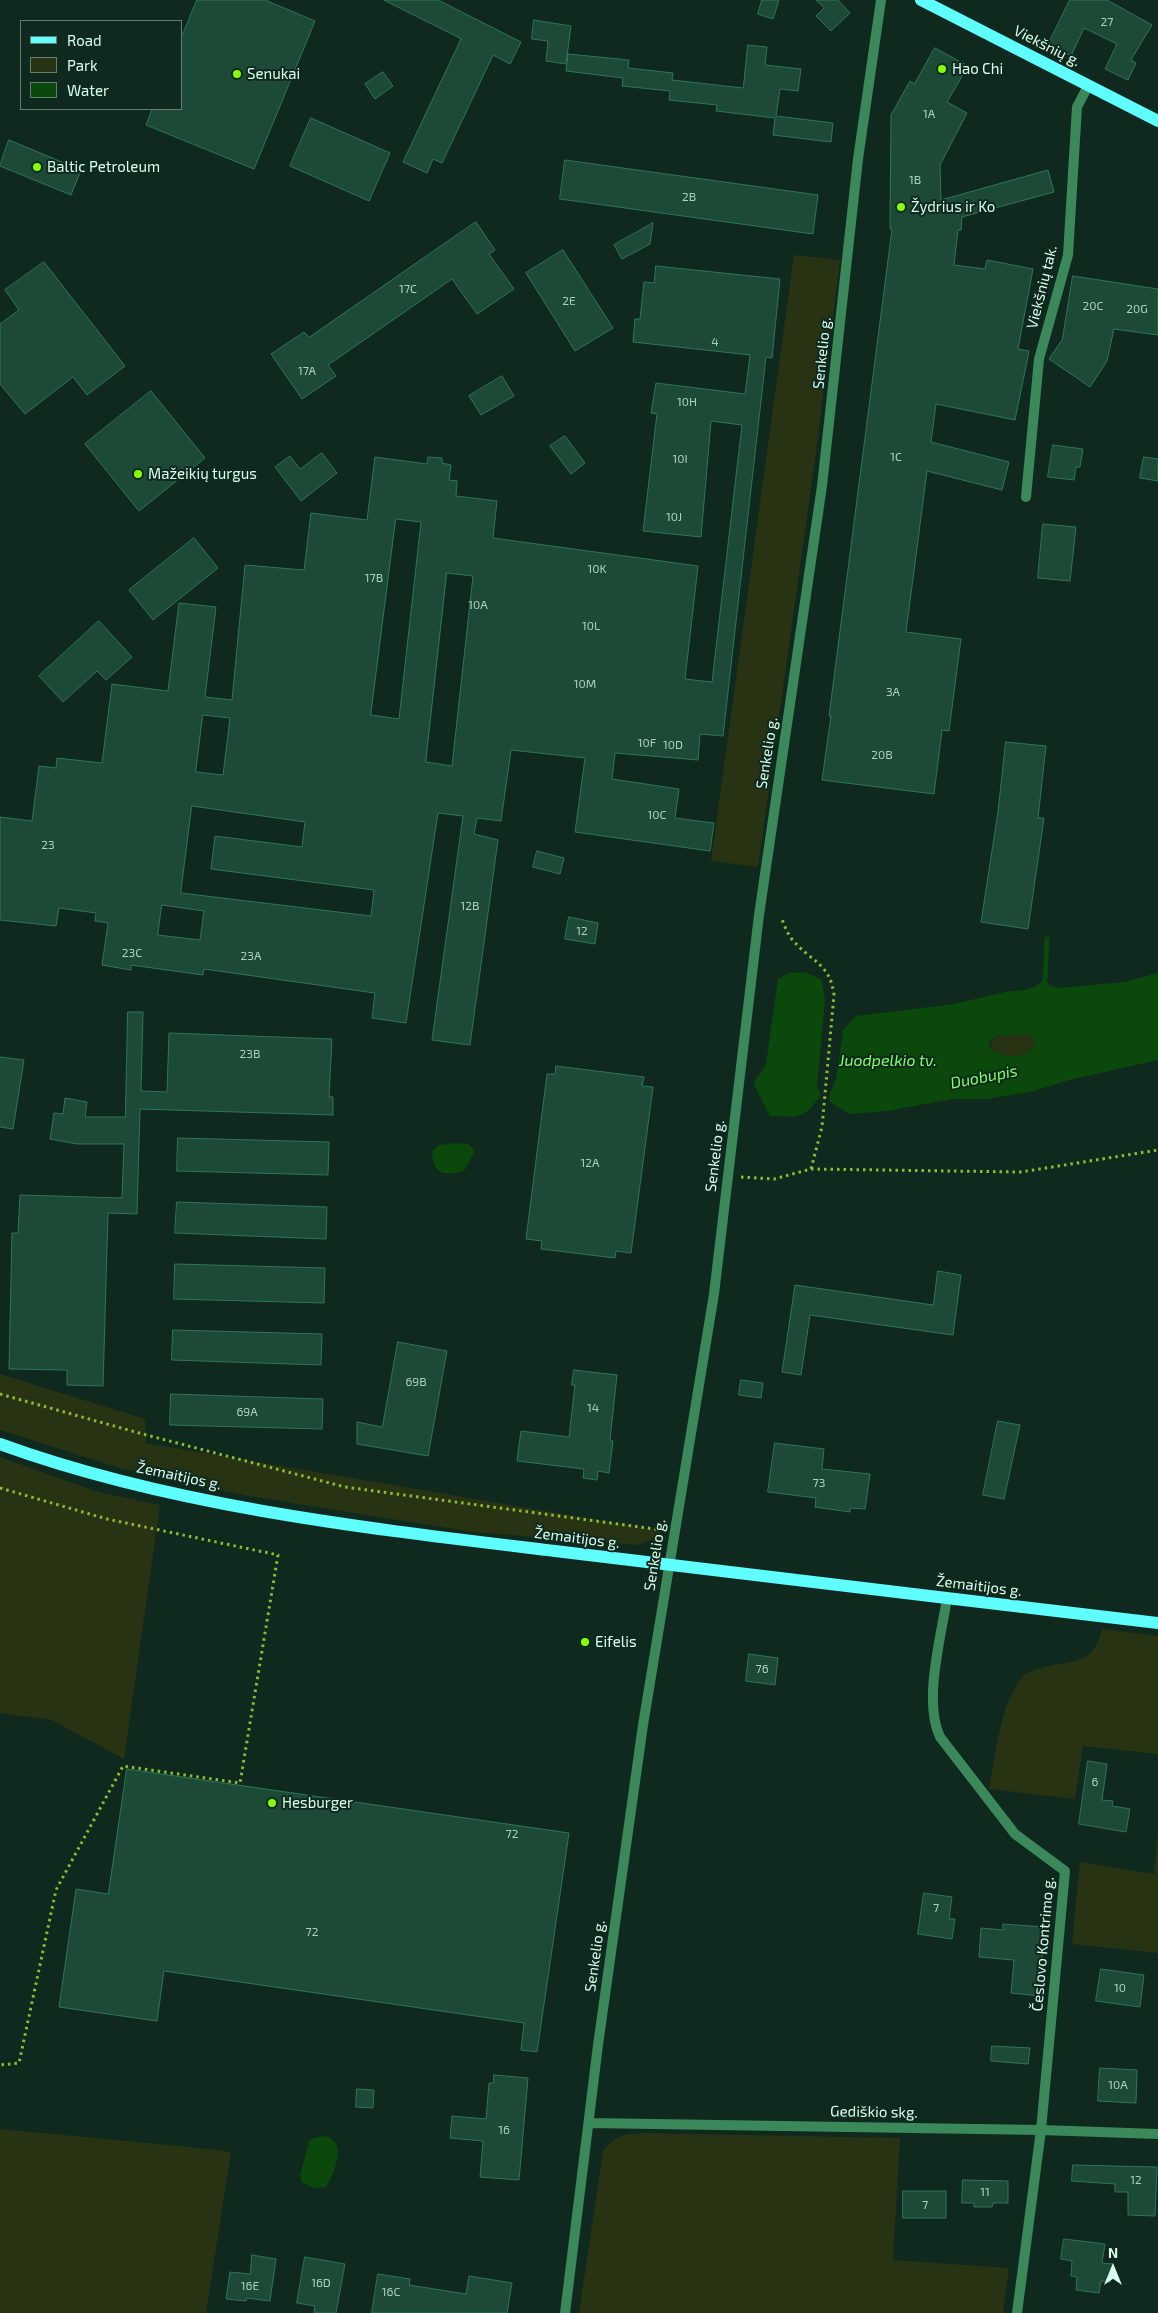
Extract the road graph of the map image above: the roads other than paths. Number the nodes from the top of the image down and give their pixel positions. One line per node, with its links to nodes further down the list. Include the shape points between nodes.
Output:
1 (881, 0): 7 (street, Senkelio g., via 858,159 822,486 764,879 714,1294)
2 (921, 0): 3 (main road, Viekšnių g.)
3 (1088, 86): 4 (main road, Viekšnių g.); 5 (street, Viekšnių tak., via 1077,107 1068,255 1038,359)
4 (1158, 121)
5 (1026, 497)
6 (0, 1444): 7 (main road, Žemaitijos g., via 101,1476 234,1505 416,1535)
7 (668, 1565): 8 (main road, Žemaitijos g.); 10 (street, Senkelio g., via 598,2045)
8 (947, 1598): 9 (main road, Žemaitijos g.); 11 (street, Česlovo Kontrimo g., via 932,1696 934,1725 1015,1834 1066,1871)
9 (1158, 1623)
10 (590, 2123): 11 (street, Gediškio skg.); 13 (street, Senkelio g.)
11 (1041, 2130): 12 (street, Gediškio skg.); 14 (street, Česlovo Kontrimo g.)
12 (1158, 2134)
13 (565, 2313)
14 (1017, 2313)

